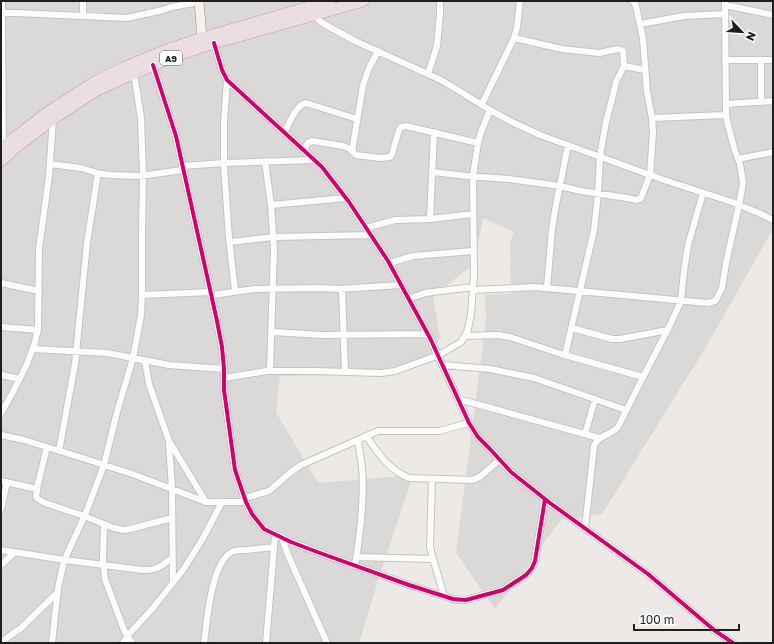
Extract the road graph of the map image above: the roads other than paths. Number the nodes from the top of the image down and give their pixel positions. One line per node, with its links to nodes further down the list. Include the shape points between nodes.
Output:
1 (2, 1): 10 (street)
2 (82, 1): 13 (street)
3 (330, 1): 16 (highway, A9)
4 (363, 1): 14 (highway, A9)
5 (440, 1): 27 (street, via 437,46)
6 (520, 1): 17 (street)
7 (633, 1): 15 (street)
8 (199, 2): 13 (street, via 127,18); 16 (main road)
9 (725, 3): 11 (street); 12 (street)
10 (1, 13): 13 (street); 38 (street)
11 (725, 14): 15 (street, via 684,16); 20 (street)
12 (773, 15)
13 (82, 16)
14 (314, 16): 18 (highway, A9); 19 (street, via 355,41)
15 (640, 24): 25 (street)
16 (202, 38): 43 (highway, A9, via 164,51 93,82 48,112)
17 (514, 38): 24 (street, via 599,54 621,50); 31 (street)
18 (214, 44): 23 (highway, A9); 28 (street)
19 (378, 51): 27 (street); 37 (street, via 363,85)
20 (725, 60): 21 (street); 32 (street)
21 (761, 60): 22 (street); 30 (street)
22 (773, 60)
23 (153, 65): 26 (highway, A9); 54 (street, via 176,136)
24 (624, 66): 25 (street); 47 (street, via 614,91)
25 (645, 70): 35 (street)
26 (134, 73): 36 (highway, A9, via 97,90); 57 (street, via 141,118)
27 (428, 74): 31 (street)
28 (227, 80): 40 (street); 52 (street)
29 (773, 101): 30 (street)
30 (761, 102): 32 (street)
31 (482, 104): 33 (street)
32 (726, 104): 34 (street)
33 (490, 110): 41 (street); 42 (street, via 540,135)
34 (726, 115): 35 (street); 48 (street)
35 (652, 118): 58 (street)
36 (53, 119): 50 (highway, A9); 53 (street)
37 (357, 119): 40 (street, via 303,103 298,107); 45 (street)
38 (2, 123): 43 (street)
39 (434, 132): 41 (street); 45 (street, via 401,127 390,157 356,155); 55 (street)
40 (284, 133): 44 (street)
41 (478, 143): 59 (street)
42 (568, 145): 47 (street); 60 (street)
43 (2, 148)
44 (304, 150): 45 (street, via 312,141 343,146); 49 (street)
45 (352, 152)
46 (773, 152): 48 (street)
47 (600, 156): 58 (street); 62 (street)
48 (738, 158): 65 (street, via 743,183)
49 (313, 160): 51 (street); 63 (street, via 322,167)
50 (1, 161)
51 (265, 161): 52 (street); 64 (street)
52 (224, 163): 54 (street); 72 (street)
53 (50, 164): 56 (street); 81 (street, via 39,249)
54 (183, 168): 57 (street); 84 (street)
55 (433, 172): 59 (street); 67 (street)
56 (98, 173): 57 (street); 97 (street, via 87,243)
57 (143, 175): 85 (street)
58 (650, 175): 61 (street); 62 (street, via 641,198 637,200)
59 (473, 176): 60 (street); 66 (street)
60 (560, 186): 62 (street); 78 (street, via 552,229)
61 (703, 193): 65 (street); 87 (street, via 688,245)
62 (598, 194): 83 (street, via 594,230)
63 (346, 198): 64 (street); 69 (street)
64 (271, 205): 71 (street)
65 (740, 205): 68 (street); 87 (street, via 718,298 708,303)
66 (473, 214): 67 (street); 73 (street)
67 (430, 219): 69 (street, via 394,220)
68 (773, 220)
69 (366, 228): 70 (street)
70 (371, 235): 71 (street); 74 (street)
71 (273, 237): 72 (street); 79 (street)
72 (230, 242): 82 (street)
73 (473, 251): 74 (street, via 413,256); 77 (street)
74 (389, 263): 76 (street)
75 (1, 283): 81 (street)
76 (400, 285): 80 (street); 86 (street)
77 (473, 288): 78 (street); 86 (street, via 425,293); 95 (street, via 471,315)
78 (547, 288): 83 (street)
79 (273, 289): 80 (street); 82 (street); 92 (street)
80 (342, 289): 94 (street)
81 (39, 291): 90 (street)
82 (235, 291): 84 (street)
83 (580, 291): 87 (street); 89 (street)
84 (212, 294): 85 (street); 103 (street)
85 (142, 295): 100 (street)
86 (408, 299): 93 (street)
87 (681, 300): 91 (street)
88 (1, 328): 90 (street)
89 (572, 328): 91 (street, via 612,339); 99 (street)
90 (38, 330): 96 (street)
91 (668, 330): 107 (street)
92 (272, 332): 94 (street); 104 (street)
93 (428, 334): 94 (street); 98 (street)
94 (343, 335): 105 (street)
95 (465, 336): 98 (street, via 461,342); 99 (street, via 510,337)
96 (33, 349): 97 (street); 108 (street)
97 (76, 351): 100 (street); 122 (street)
98 (439, 355): 102 (street); 105 (street, via 395,371)
99 (565, 355): 107 (street)
100 (133, 358): 101 (street); 124 (street)
101 (145, 361): 103 (street); 120 (street, via 149,384)
102 (443, 365): 110 (street); 111 (street, via 490,369 528,376)
103 (224, 369): 109 (street)
104 (270, 371): 105 (street); 109 (street)
105 (345, 372)
106 (1, 375): 108 (street)
107 (643, 377): 112 (street)
108 (20, 378): 113 (street)
109 (224, 378): 130 (street, via 235,470)
110 (458, 399): 114 (street); 115 (street)
111 (595, 399): 112 (street); 115 (street)
112 (626, 410): 118 (street, via 614,432)
113 (1, 412)
114 (469, 423): 117 (street, via 439,431 378,431); 123 (street)
115 (584, 434): 118 (street)
116 (1, 435): 121 (street)
117 (366, 436): 119 (street); 125 (street, via 399,474 409,478)
118 (599, 438): 137 (street, via 594,446)
119 (358, 440): 130 (street, via 301,465 269,491); 143 (street, via 363,490)
120 (169, 441): 128 (street); 131 (street)
121 (47, 447): 122 (street); 127 (street)
122 (59, 451): 124 (street)
123 (499, 460): 125 (street, via 473,480); 129 (street)
124 (104, 465): 128 (street); 134 (street)
125 (432, 479): 145 (street, via 430,547)
126 (4, 481): 127 (street); 133 (street)
127 (37, 489): 134 (street, via 38,500)
128 (172, 489): 131 (street); 135 (street)
129 (545, 499): 137 (street); 152 (street, via 535,560 526,575 503,590 466,600)
130 (245, 500): 132 (street); 138 (street, via 264,529)
131 (206, 502): 132 (street)
132 (222, 502): 150 (street, via 202,540)
133 (1, 508)
134 (84, 516): 136 (street); 146 (street)
135 (172, 518): 136 (street, via 123,530); 144 (street)
136 (104, 524): 148 (street)
137 (585, 528): 161 (street, via 648,574)
138 (275, 535): 139 (street); 140 (street)
139 (282, 538): 149 (street); 160 (street)
140 (274, 547): 158 (street, via 233,551 226,556 215,577); 159 (street)
141 (1, 550): 142 (street)
142 (15, 552): 146 (street); 147 (street)
143 (356, 557): 145 (street); 149 (street)
144 (172, 558): 148 (street, via 152,570); 150 (street)
145 (433, 559): 152 (street)
146 (65, 560): 148 (street); 151 (street)
147 (1, 564)
148 (104, 565): 153 (street, via 105,579 116,612)
149 (355, 566): 152 (street)
150 (173, 583): 153 (street)
151 (58, 592): 154 (street, via 21,628); 155 (street)
152 (444, 596)
153 (128, 636): 156 (street); 157 (street)
154 (1, 642)
155 (52, 643)
156 (122, 643)
157 (132, 643)
158 (204, 643)
159 (266, 643)
160 (327, 643)
161 (733, 643)

